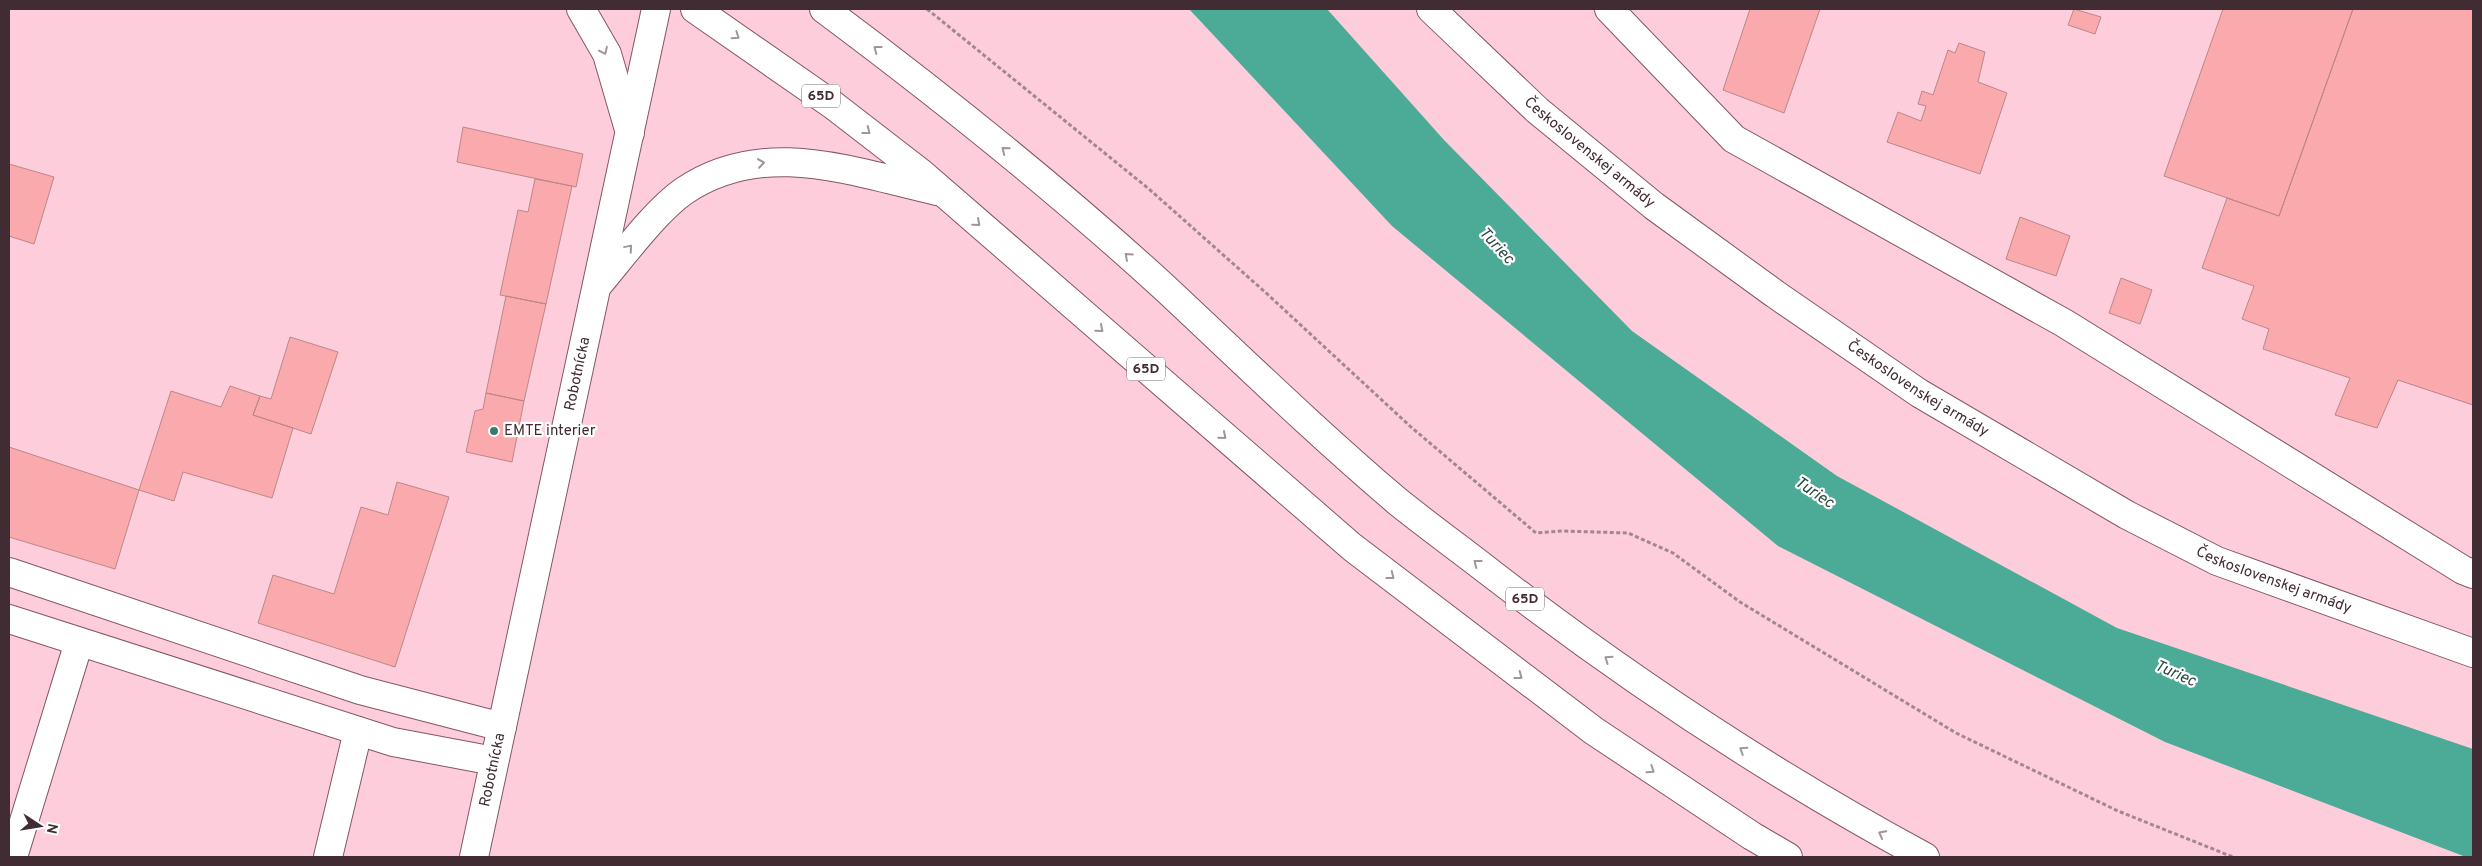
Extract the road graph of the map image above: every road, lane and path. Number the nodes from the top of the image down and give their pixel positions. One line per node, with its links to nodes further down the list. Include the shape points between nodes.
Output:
1 (581, 9): 8 (main road, one-way to 8, via 607,54)
2 (656, 9): 8 (main road, Robotnícka)
3 (695, 9): 9 (main road, 65D, one-way to 9, via 833,105)
4 (824, 9): 23 (main road, 65D, one-way to 4, via 1787,779 1557,624 1422,520 1268,386 1048,185 918,79)
5 (927, 9): 24 (path, via 1149,189 1411,427 1536,533 1628,533 1673,553 1740,602 1956,733 2118,811)
6 (1431, 9): 15 (main road, Československej armády, via 1537,110 1654,206 1919,394 2127,515 2217,561)
7 (1609, 9): 12 (main road, via 1734,139 2064,323)
8 (630, 133): 10 (main road, Robotnícka)
9 (940, 191): 10 (main road, one-way to 9, via 683,191 720,171 762,162 794,161); 22 (main road, 65D, one-way to 22, via 1352,547 1594,731)
10 (597, 286): 16 (main road, Robotnícka)
11 (9, 572): 16 (main road, via 360,690)
12 (2473, 574)
13 (9, 619): 14 (main road)
14 (79, 642): 17 (main road); 19 (main road)
15 (2473, 654)
16 (502, 727): 18 (main road, Robotnícka)
17 (358, 730): 18 (main road, via 393,742); 20 (main road)
18 (494, 761): 21 (main road, Robotnícka)
19 (13, 857)
20 (328, 857)
21 (474, 857)
22 (1788, 857)
23 (1925, 857)
24 (2233, 857)

